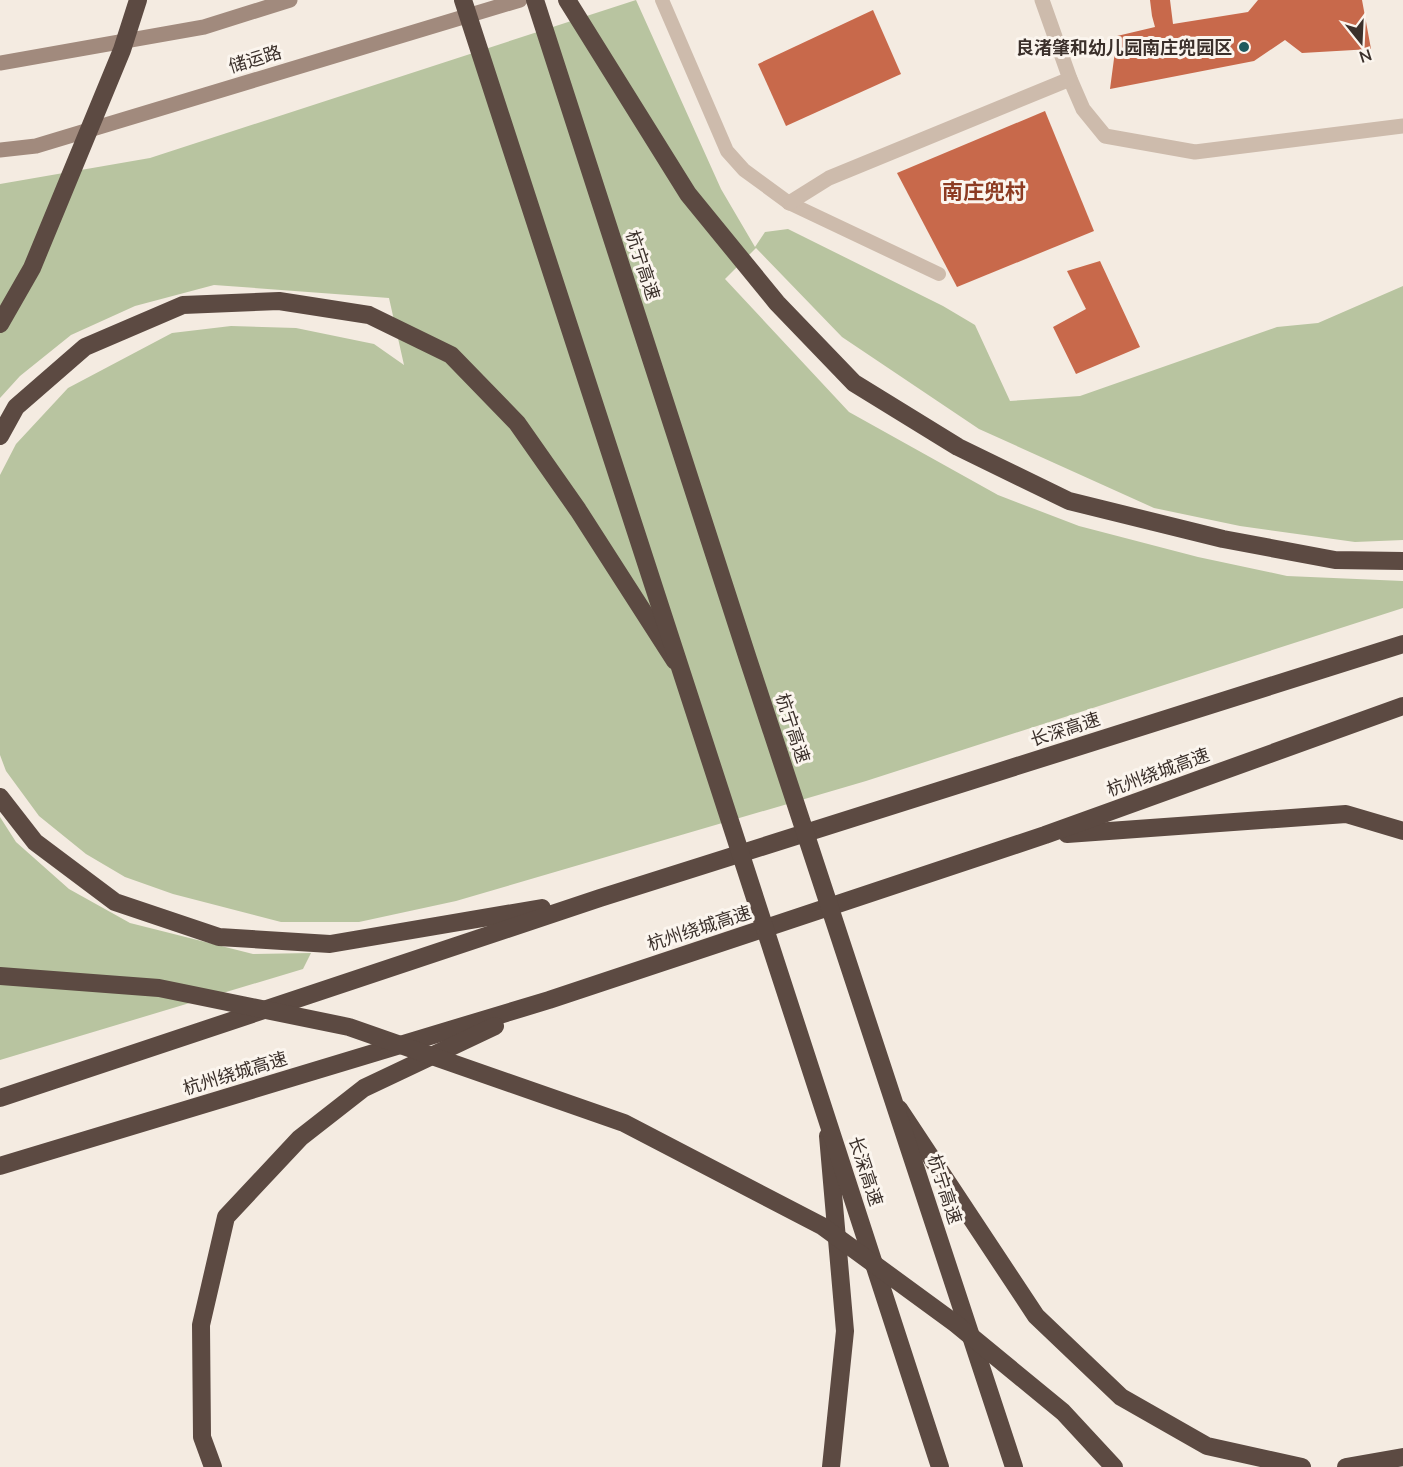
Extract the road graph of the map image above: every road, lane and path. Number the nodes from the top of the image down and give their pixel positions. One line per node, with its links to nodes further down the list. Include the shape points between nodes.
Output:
1 (138, 0): 15 (highway, bridge, via 122,50 33,268)
2 (290, 0): 9 (main road, via 204,27)
3 (463, 0): 19 (highway, bridge)
4 (520, 0): 12 (main road, 储运路, via 36,146)
5 (535, 0): 28 (highway, 杭宁高速, bridge)
6 (567, 0): 17 (highway, via 688,194 777,303 854,383 958,447 1069,501 1223,539 1335,560)
7 (662, 0): 13 (lane, via 727,151 744,170)
8 (1042, 0): 10 (street)
9 (0, 63)
10 (1070, 79): 11 (street, via 1083,109 1105,136 1195,152); 13 (street, via 829,178)
11 (1403, 126)
12 (0, 150)
13 (789, 203): 14 (lane)
14 (939, 274)
15 (0, 324)
16 (0, 436): 19 (highway, bridge, via 16,407 85,347 183,305 279,301 369,315 451,355 517,423)
17 (1403, 561)
18 (1403, 644): 24 (highway, 长深高速)
19 (681, 670): 29 (highway, 长深高速, bridge)
20 (1403, 706): 23 (highway, 杭州绕城高速)
21 (0, 797): 24 (highway, via 35,842 115,902 219,938 330,944)
22 (1403, 831): 23 (highway, via 1346,814)
23 (1045, 835): 26 (highway, 杭州绕城高速)
24 (600, 898): 27 (highway)
25 (0, 976): 36 (highway, bridge, via 159,988 349,1027 624,1123 822,1226 956,1324 1054,1405)
26 (549, 1000): 30 (highway, 杭州绕城高速); 32 (highway, via 364,1088 300,1138 225,1217 201,1325 202,1437)
27 (0, 1098)
28 (893, 1100): 35 (highway, 杭宁高速, bridge); 37 (highway, bridge, via 1036,1316 1121,1397 1207,1446)
29 (827, 1119): 33 (highway, bridge, via 845,1331); 34 (highway, 长深高速, bridge)
30 (0, 1166)
31 (1403, 1457): 38 (highway)
32 (213, 1467)
33 (831, 1467)
34 (940, 1467)
35 (1014, 1467)
36 (1114, 1467)
37 (1302, 1467)
38 (1346, 1467)

